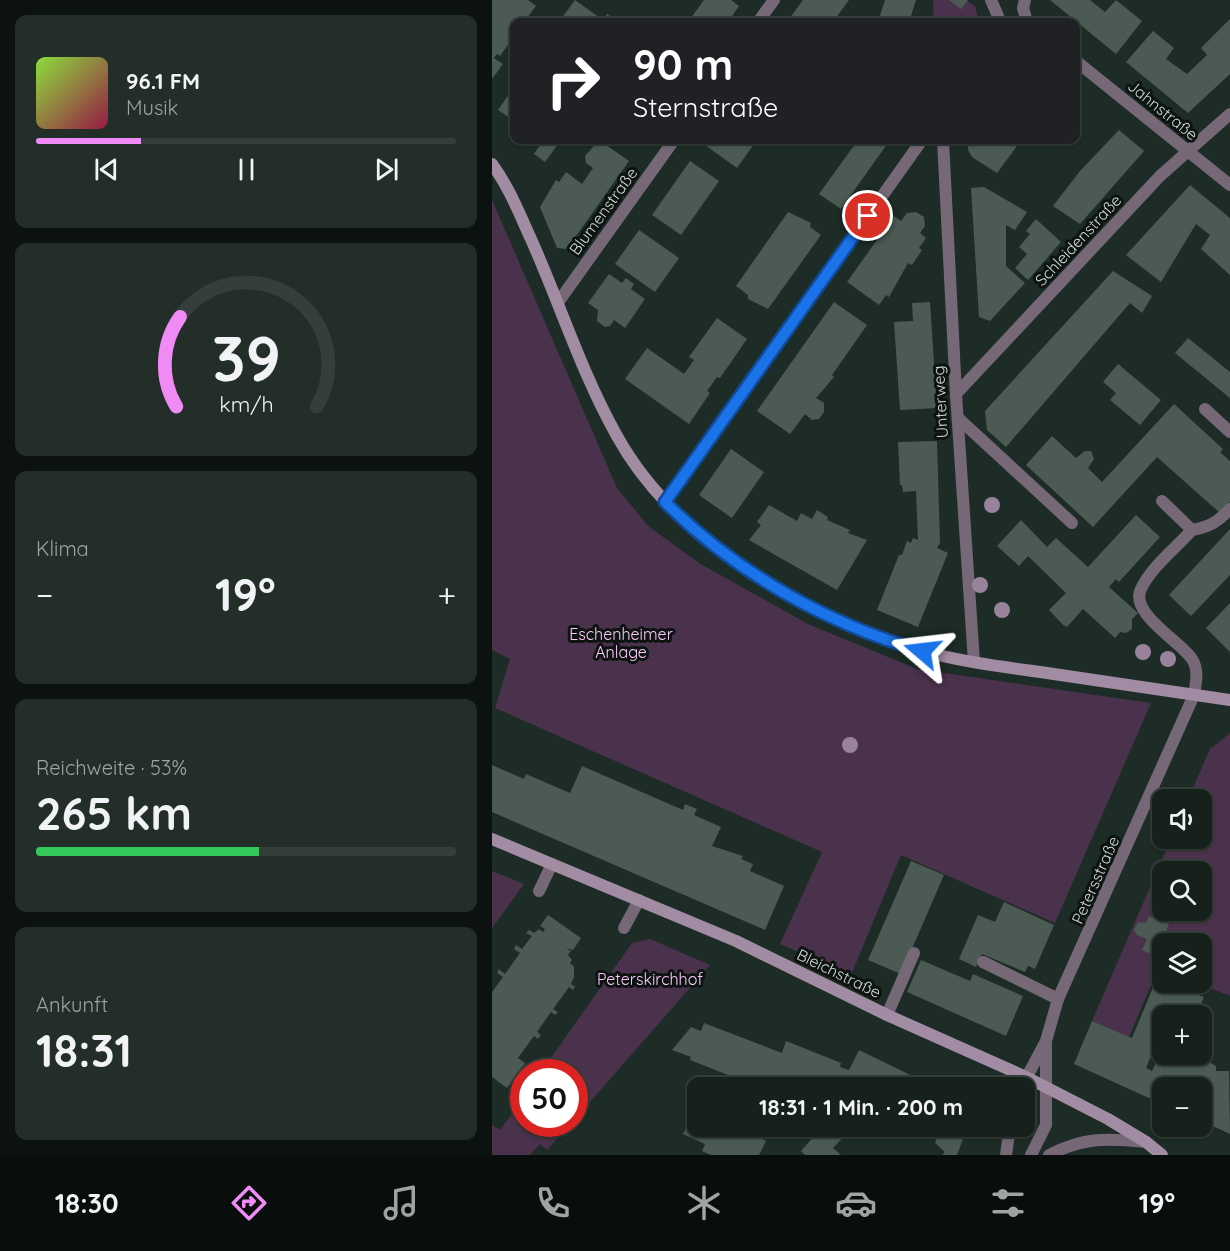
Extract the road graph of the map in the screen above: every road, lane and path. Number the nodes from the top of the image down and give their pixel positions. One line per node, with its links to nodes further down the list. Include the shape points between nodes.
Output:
1 (774, 0): 3 (street)
2 (990, 0): 4 (street)
3 (761, 18)
4 (997, 18)
5 (1080, 64): 10 (street, Jahnstraße)
6 (1230, 114): 10 (street, Schleidenstraße)
7 (671, 144): 13 (street, Blumenstraße)
8 (919, 144): 19 (street)
9 (943, 144): 14 (street, Unterweg)
10 (1188, 151): 12 (street, Jahnstraße); 14 (street, Schleidenstraße)
11 (492, 164): 13 (main road)
12 (1230, 185)
13 (559, 301): 19 (main road, via 598,402 618,439)
14 (956, 394): 16 (street, Unterweg)
15 (1205, 409): 17 (street)
16 (958, 418): 21 (street); 23 (street, Unterweg)
17 (1230, 432)
18 (1162, 501): 22 (street)
19 (665, 502): 23 (main road, via 706,541 804,603 902,645)
20 (1230, 509): 22 (street, via 1219,521)
21 (1072, 523)
22 (1192, 530): 24 (street, via 1147,579 1138,600 1144,612 1192,660 1198,675)
23 (974, 662): 24 (main road)
24 (1194, 695): 25 (main road); 33 (street, Petersstraße)
25 (1230, 700)
26 (492, 839): 27 (main road, Bleichstraße)
27 (552, 864): 28 (street); 29 (main road, Bleichstraße)
28 (539, 891)
29 (639, 900): 30 (street); 34 (main road, Bleichstraße, via 736,941)
30 (624, 928)
31 (914, 953): 34 (street)
32 (983, 962): 33 (street)
33 (1058, 999): 35 (street, Petersstraße)
34 (887, 1015): 36 (main road, Bleichstraße)
35 (1046, 1041): 37 (street, Petersstraße); 39 (street)
36 (1014, 1077)
37 (1027, 1077)
38 (1035, 1085): 39 (main road, Bleichstraße)
39 (1048, 1088): 41 (main road, Bleichstraße); 43 (street, via 1046,1125)
40 (1008, 1137): 42 (street)
41 (1146, 1142): 44 (street, via 1090,1139); 45 (main road, Bleichstraße)
42 (1006, 1155)
43 (1031, 1155)
44 (1049, 1155)
45 (1162, 1155)

